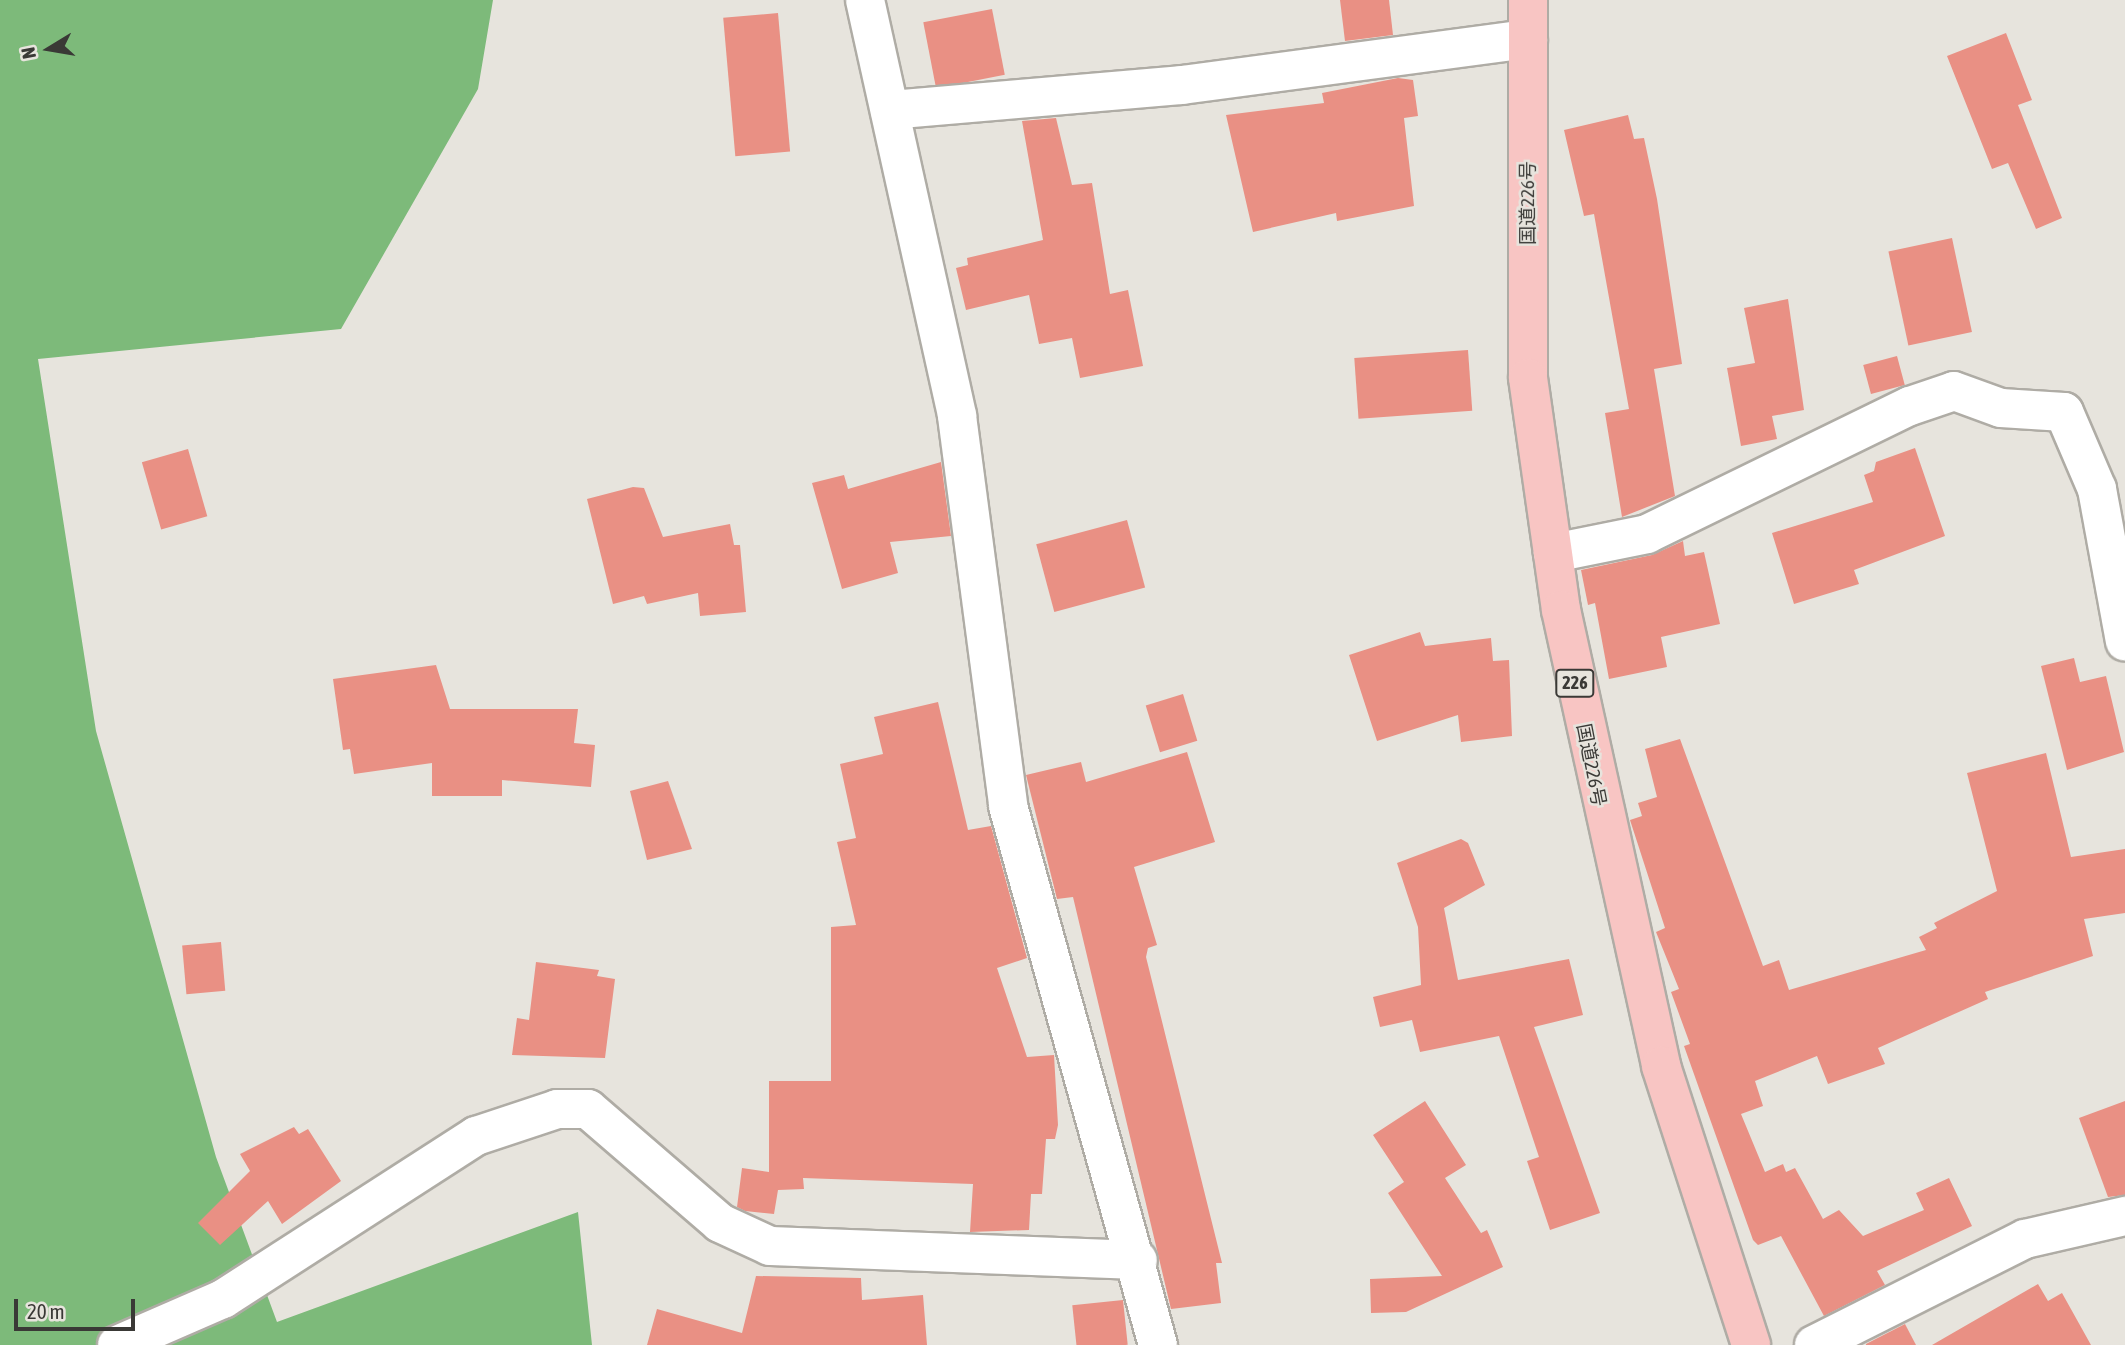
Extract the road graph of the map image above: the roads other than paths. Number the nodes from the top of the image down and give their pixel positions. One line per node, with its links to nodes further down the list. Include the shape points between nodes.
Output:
1 (865, 0): 4 (street)
2 (1528, 0): 3 (highway, 国道226号 / 226)
3 (1528, 39): 4 (street, via 1182,86); 5 (highway, 国道226号 / 226, via 1528,377)
4 (890, 110): 8 (street, via 957,416 1008,806)
5 (1553, 553): 6 (street, via 1647,534 1910,406 1954,391 2001,408 2064,412 2097,489); 11 (highway, 国道226号 / 226, via 1599,804 1661,1066)
6 (2125, 641)
7 (2125, 1216): 12 (street, via 2025,1239)
8 (1138, 1260): 9 (street, via 770,1246 720,1223 588,1109 557,1109 476,1136 223,1299); 10 (street)
9 (117, 1345)
10 (1158, 1345)
11 (1751, 1345)
12 (1814, 1345)

